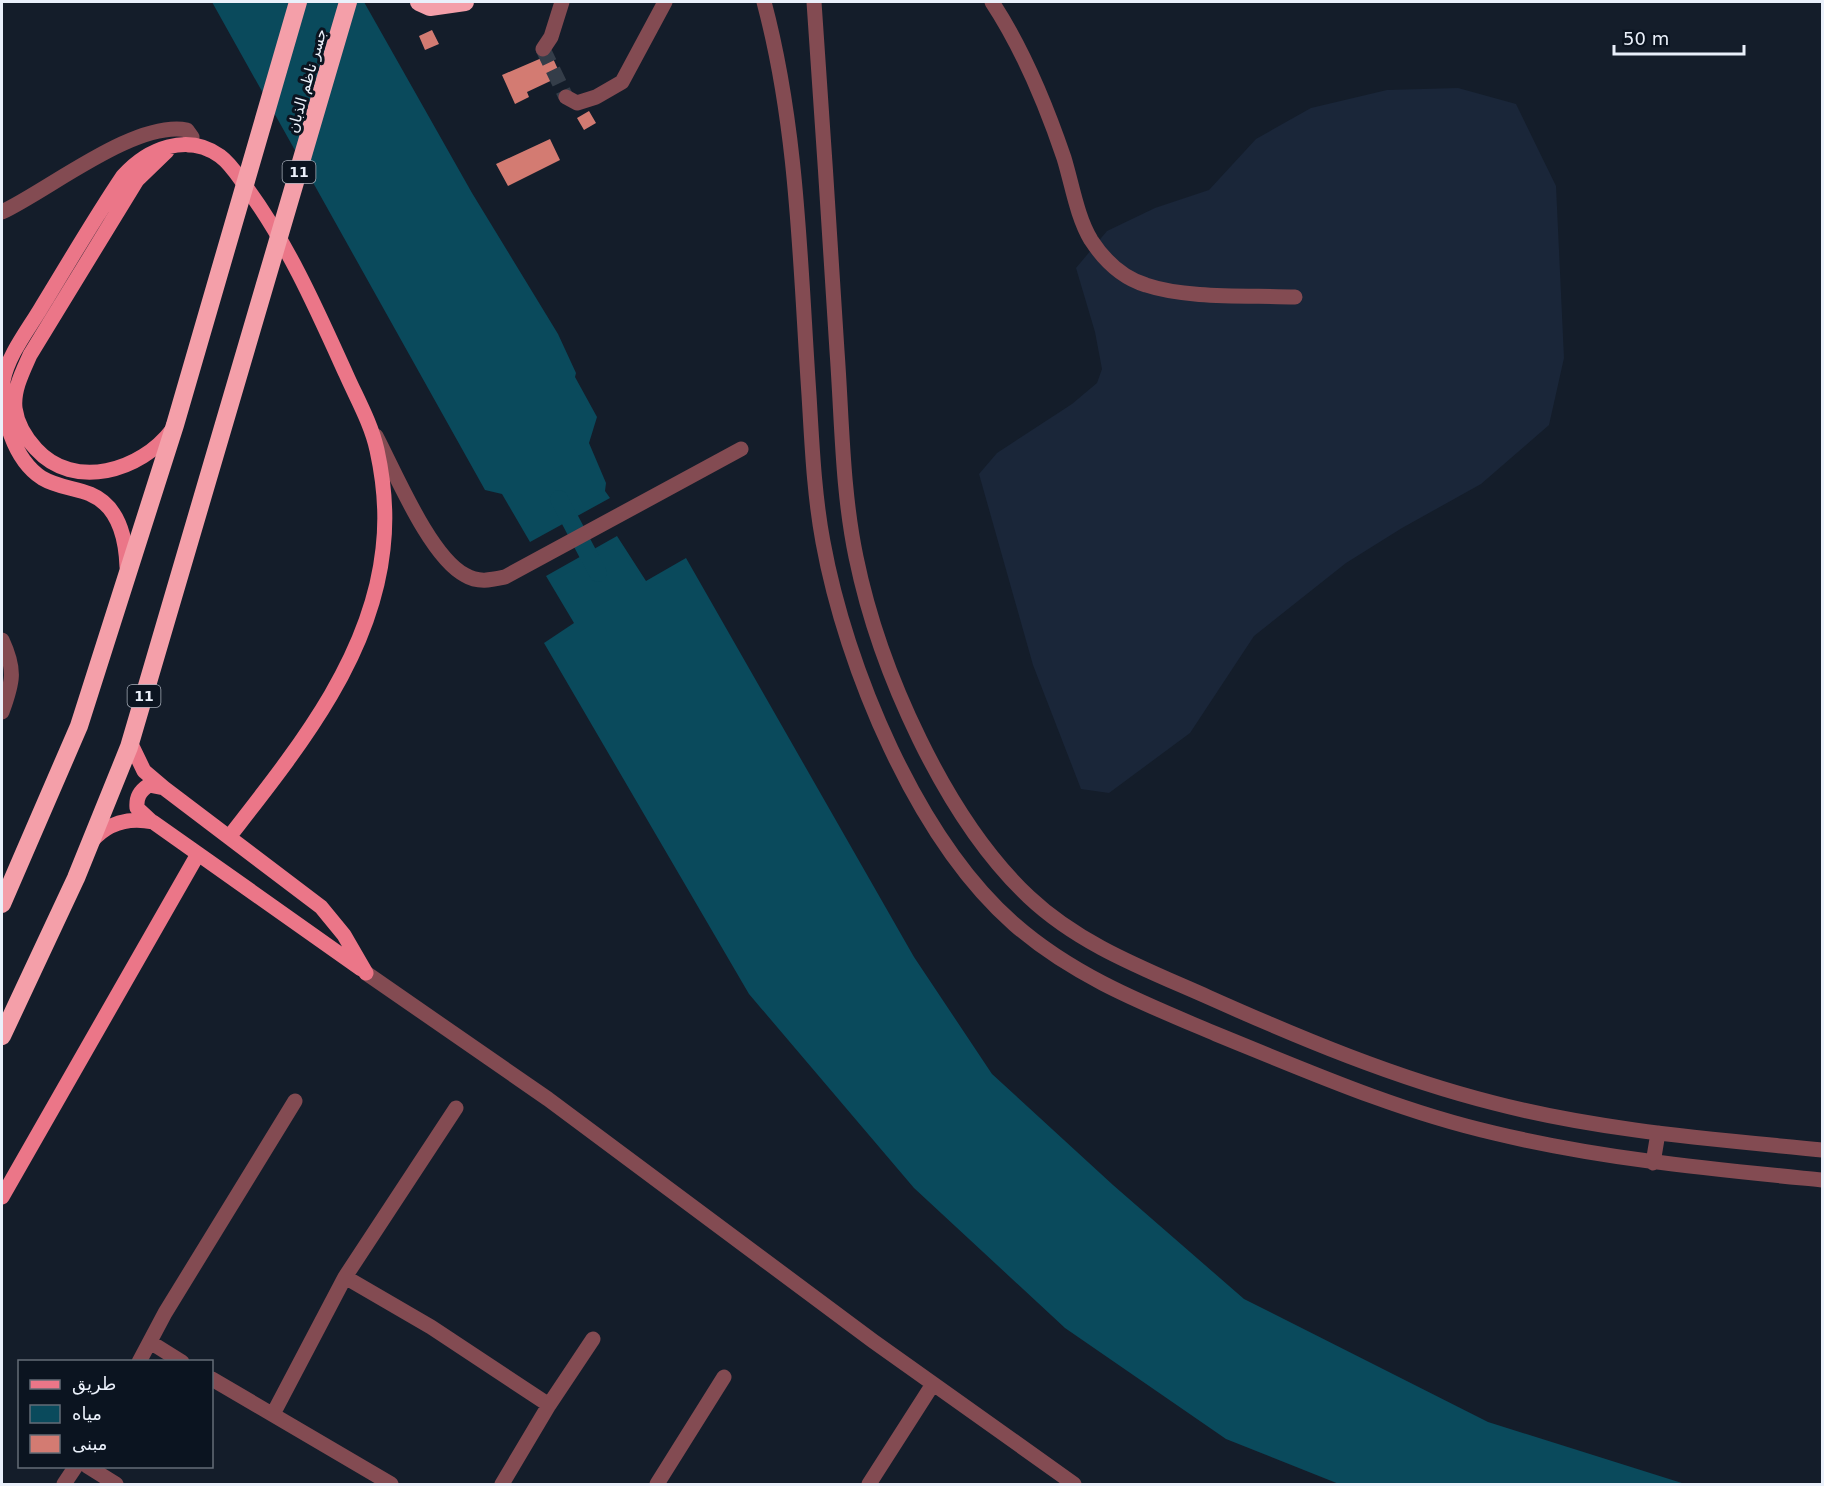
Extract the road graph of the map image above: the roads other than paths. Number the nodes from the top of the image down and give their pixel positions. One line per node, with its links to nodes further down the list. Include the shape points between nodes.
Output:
1 (298, 2): 15 (highway, جسر ناظم الذبان)
2 (348, 2): 21 (highway, جسر ناظم الذبان / 11)
3 (419, 2): 4 (highway, via 430,8)
4 (465, 2)
5 (562, 2): 10 (street)
6 (665, 2): 11 (street, via 622,82 577,103)
7 (764, 2): 34 (street, via 776,47 791,149 814,471 822,540 837,606 854,661 904,774 972,879 1013,924 1068,965 1129,997 1306,1071 1404,1107 1492,1133)
8 (814, 2): 32 (street, via 846,472 856,558 881,645 902,699 956,804 990,857 1030,898 1076,935 1311,1041 1493,1103)
9 (992, 2): 14 (street, via 1038,92 1090,238 1104,257 1130,277 1167,291)
10 (543, 49)
11 (566, 97)
12 (181, 145): 13 (street, via 192,137 187,130 176,128 134,139); 15 (main road, via 137,180 30,355 15,406 29,441 53,465 72,471 111,470 133,463 165,439); 16 (main road, via 218,154 265,212 318,312); 18 (main road, via 152,151 123,176 18,347 3,381 2,407 15,447 27,465 43,478 92,495 110,508 122,527)
13 (2, 212)
14 (1295, 297)
15 (176, 425): 18 (highway, جسر ناظم الذبان)
16 (370, 425): 17 (street, via 433,542 449,564 466,576 485,581 505,577); 24 (main road, via 382,473 385,514 384,547 375,595 333,692)
17 (741, 449)
18 (128, 570): 27 (highway, جسر ناظم الذبان, via 79,726)
19 (2, 640): 20 (street, via 12,662 11,686)
20 (2, 712)
21 (130, 742): 22 (main road, via 144,771); 25 (highway, 11)
22 (164, 788): 23 (main road, via 149,785 136,799 142,816); 24 (main road)
23 (153, 822): 25 (main road, via 139,819 109,826); 26 (main road)
24 (229, 837): 28 (main road, via 321,907 344,935)
25 (89, 844): 29 (highway, 11)
26 (198, 854): 28 (main road); 36 (main road)
27 (2, 904)
28 (366, 973): 44 (street, via 548,1099)
29 (2, 1036)
30 (295, 1101): 39 (street)
31 (456, 1108): 37 (street)
32 (1658, 1133): 33 (street); 34 (street)
33 (1822, 1150)
34 (1653, 1163): 35 (street)
35 (1822, 1180)
36 (2, 1197)
37 (345, 1277): 45 (street, via 431,1327); 46 (street)
38 (593, 1339): 45 (street)
39 (150, 1342): 40 (street); 41 (street)
40 (140, 1360)
41 (179, 1360)
42 (724, 1377): 53 (street)
43 (213, 1380): 46 (street)
44 (933, 1384): 54 (street); 55 (street)
45 (549, 1405): 52 (street)
46 (273, 1414): 51 (street)
47 (74, 1468): 49 (street)
48 (89, 1468): 50 (street)
49 (64, 1485)
50 (116, 1485)
51 (391, 1485)
52 (502, 1485)
53 (657, 1485)
54 (869, 1485)
55 (1074, 1485)

